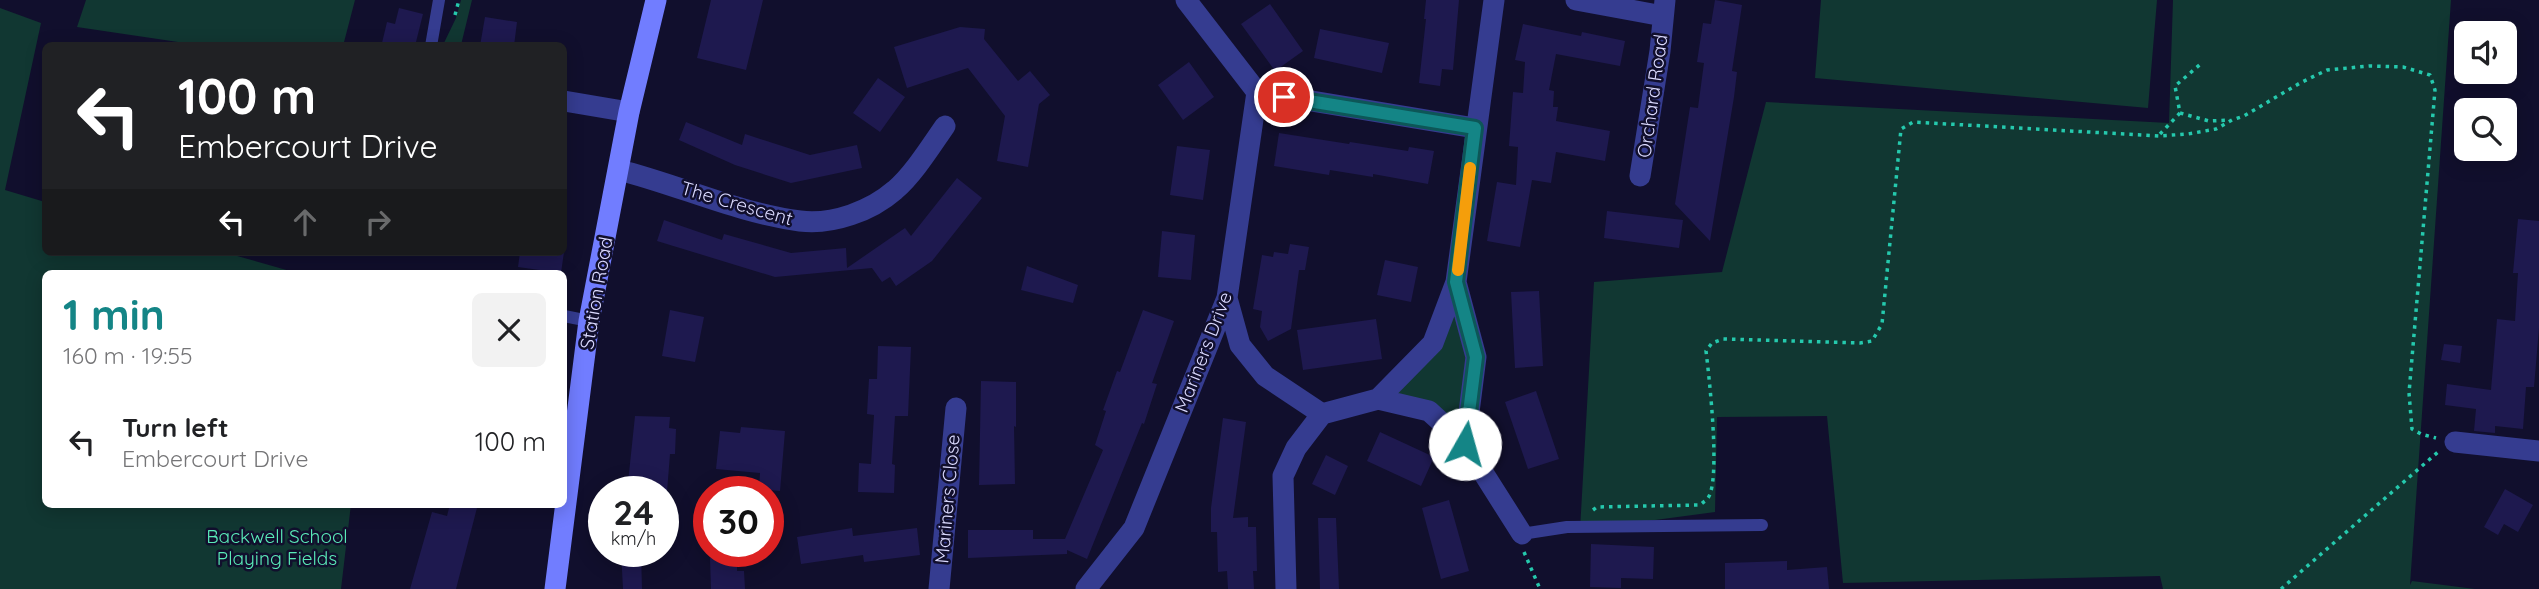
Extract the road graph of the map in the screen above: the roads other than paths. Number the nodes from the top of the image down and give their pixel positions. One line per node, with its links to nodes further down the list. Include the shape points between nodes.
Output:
1 (439, 0): 7 (lane)
2 (656, 0): 10 (street, Station Road)
3 (1186, 0): 8 (street)
4 (1494, 0): 12 (street)
5 (1576, 0): 6 (street, Orchard Road)
6 (1664, 8): 14 (street, Orchard Road)
7 (432, 42)
8 (1257, 92): 12 (street); 16 (street, Mariners Drive)
9 (567, 102): 10 (street)
10 (629, 112): 13 (street, Station Road)
11 (945, 126): 13 (street, The Crescent, via 897,190 865,210 832,220 802,221 749,211)
12 (1475, 128): 15 (street)
13 (619, 170): 18 (street, Station Road)
14 (1640, 176)
15 (1456, 282): 19 (street, via 1433,342); 23 (street, via 1476,357)
16 (1227, 298): 21 (street, via 1240,345 1265,376); 31 (street, Mariners Drive, via 1135,528)
17 (567, 317): 18 (lane)
18 (589, 321): 25 (street, Station Road)
19 (1378, 399): 21 (street); 23 (street, via 1429,411)
20 (956, 408): 30 (street, Mariners Close)
21 (1322, 414): 32 (street, via 1296,448 1283,476)
22 (2455, 442): 24 (street)
23 (1465, 444): 28 (street)
24 (2539, 451)
25 (567, 494)
26 (565, 508): 29 (street, Station Road)
27 (1762, 525): 28 (lane, via 1567,527)
28 (1522, 534)
29 (555, 589)
30 (939, 589)
31 (1086, 589)
32 (1286, 589)

